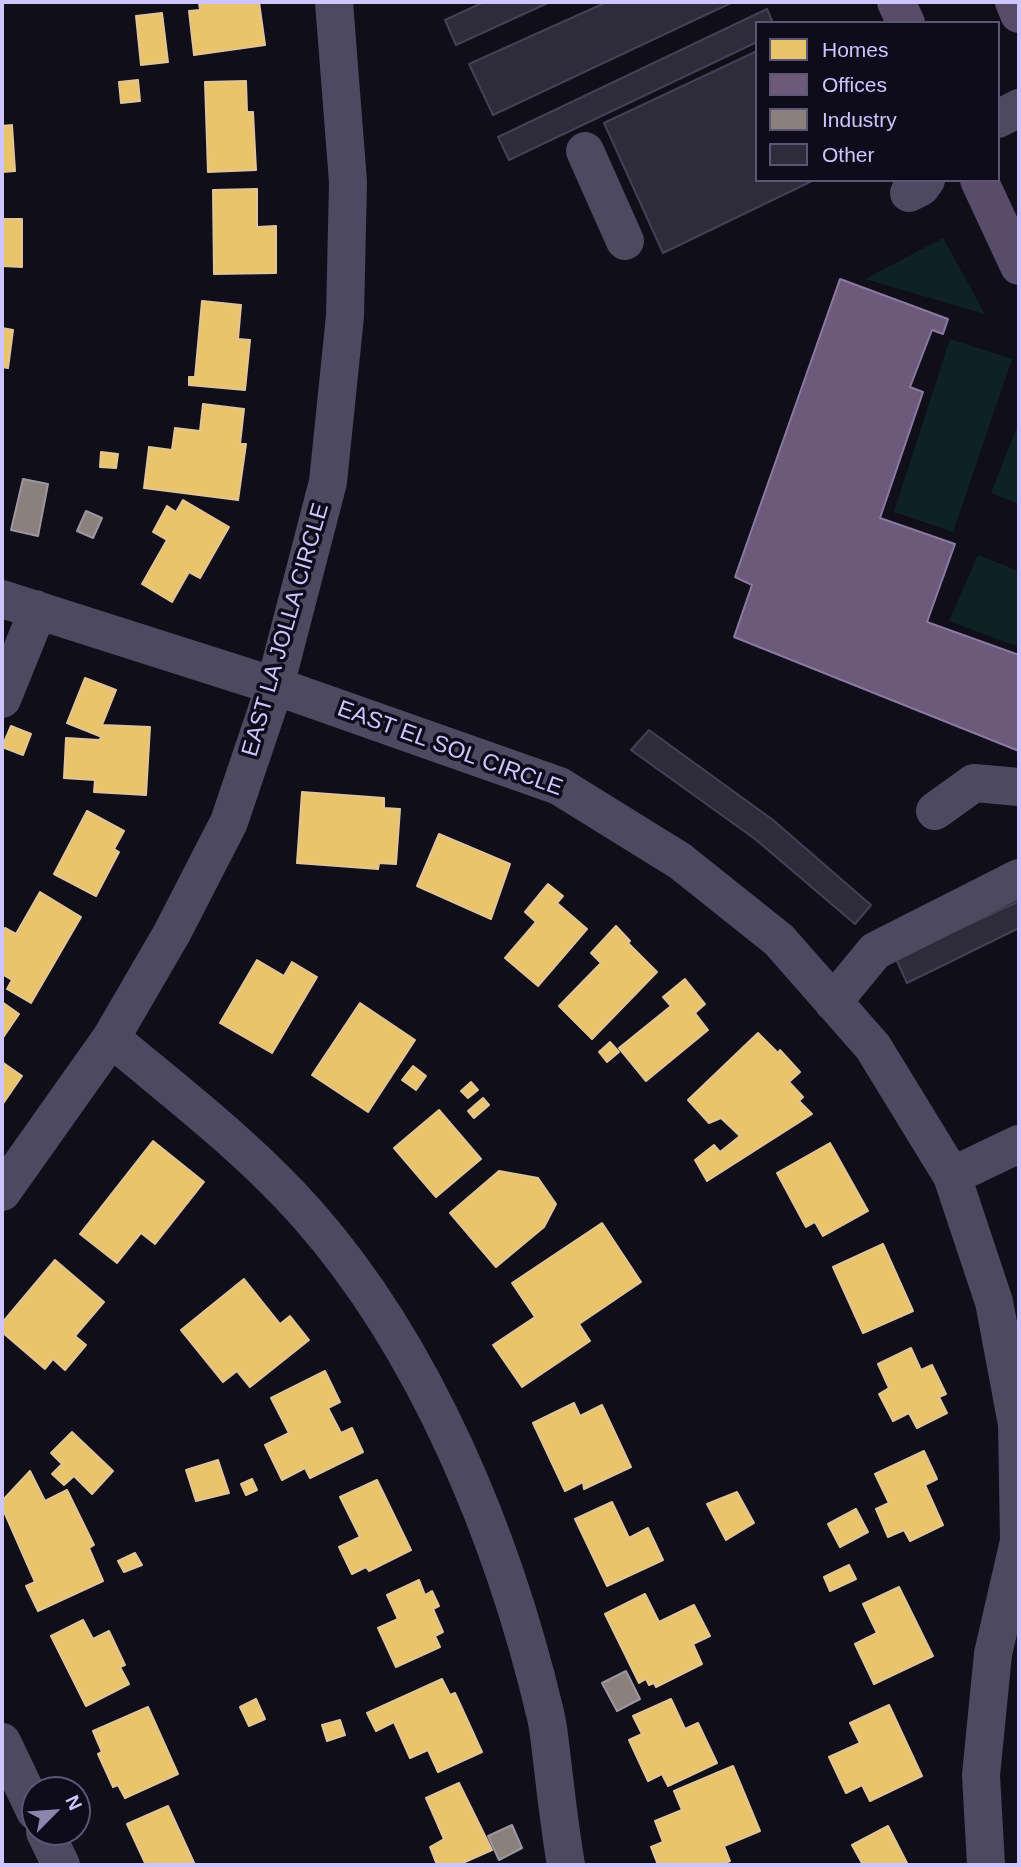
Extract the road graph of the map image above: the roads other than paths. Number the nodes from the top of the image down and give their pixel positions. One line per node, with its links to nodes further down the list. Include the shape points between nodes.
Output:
1 (334, 2): 13 (street, EAST LA JOLLA CIRCLE, via 348,182 345,316 328,482)
2 (896, 2): 5 (main road)
3 (1014, 2): 4 (main road)
4 (1019, 13)
5 (905, 21)
6 (1019, 108): 7 (street)
7 (1000, 118)
8 (584, 151): 10 (street)
9 (980, 182): 11 (main road)
10 (625, 241)
11 (1019, 266)
12 (18, 604): 13 (street, EAST EL SOL CIRCLE); 14 (street, via 32,625)
13 (275, 686): 18 (street, EAST EL SOL CIRCLE, via 559,786 680,860 779,940); 19 (street, EAST LA JOLLA CIRCLE, via 229,822)
14 (2, 699)
15 (1019, 787): 16 (street, via 974,783)
16 (935, 811)
17 (1018, 879): 18 (street, via 875,951)
18 (833, 1002): 21 (street, EAST EL SOL CIRCLE, via 873,1047)
19 (111, 1038): 22 (street, EAST LA JOLLA CIRCLE); 27 (street, via 230,1137 308,1215 365,1288 416,1373 463,1462 511,1590 546,1716)
20 (1019, 1144): 21 (street)
21 (952, 1176): 28 (street, EAST EL SOL CIRCLE, via 994,1302 1017,1424 1018,1541 993,1654 981,1775)
22 (2, 1192)
23 (2, 1742): 24 (street)
24 (21, 1782)
25 (52, 1846): 26 (street)
26 (61, 1865)
27 (566, 1865)
28 (986, 1865)

